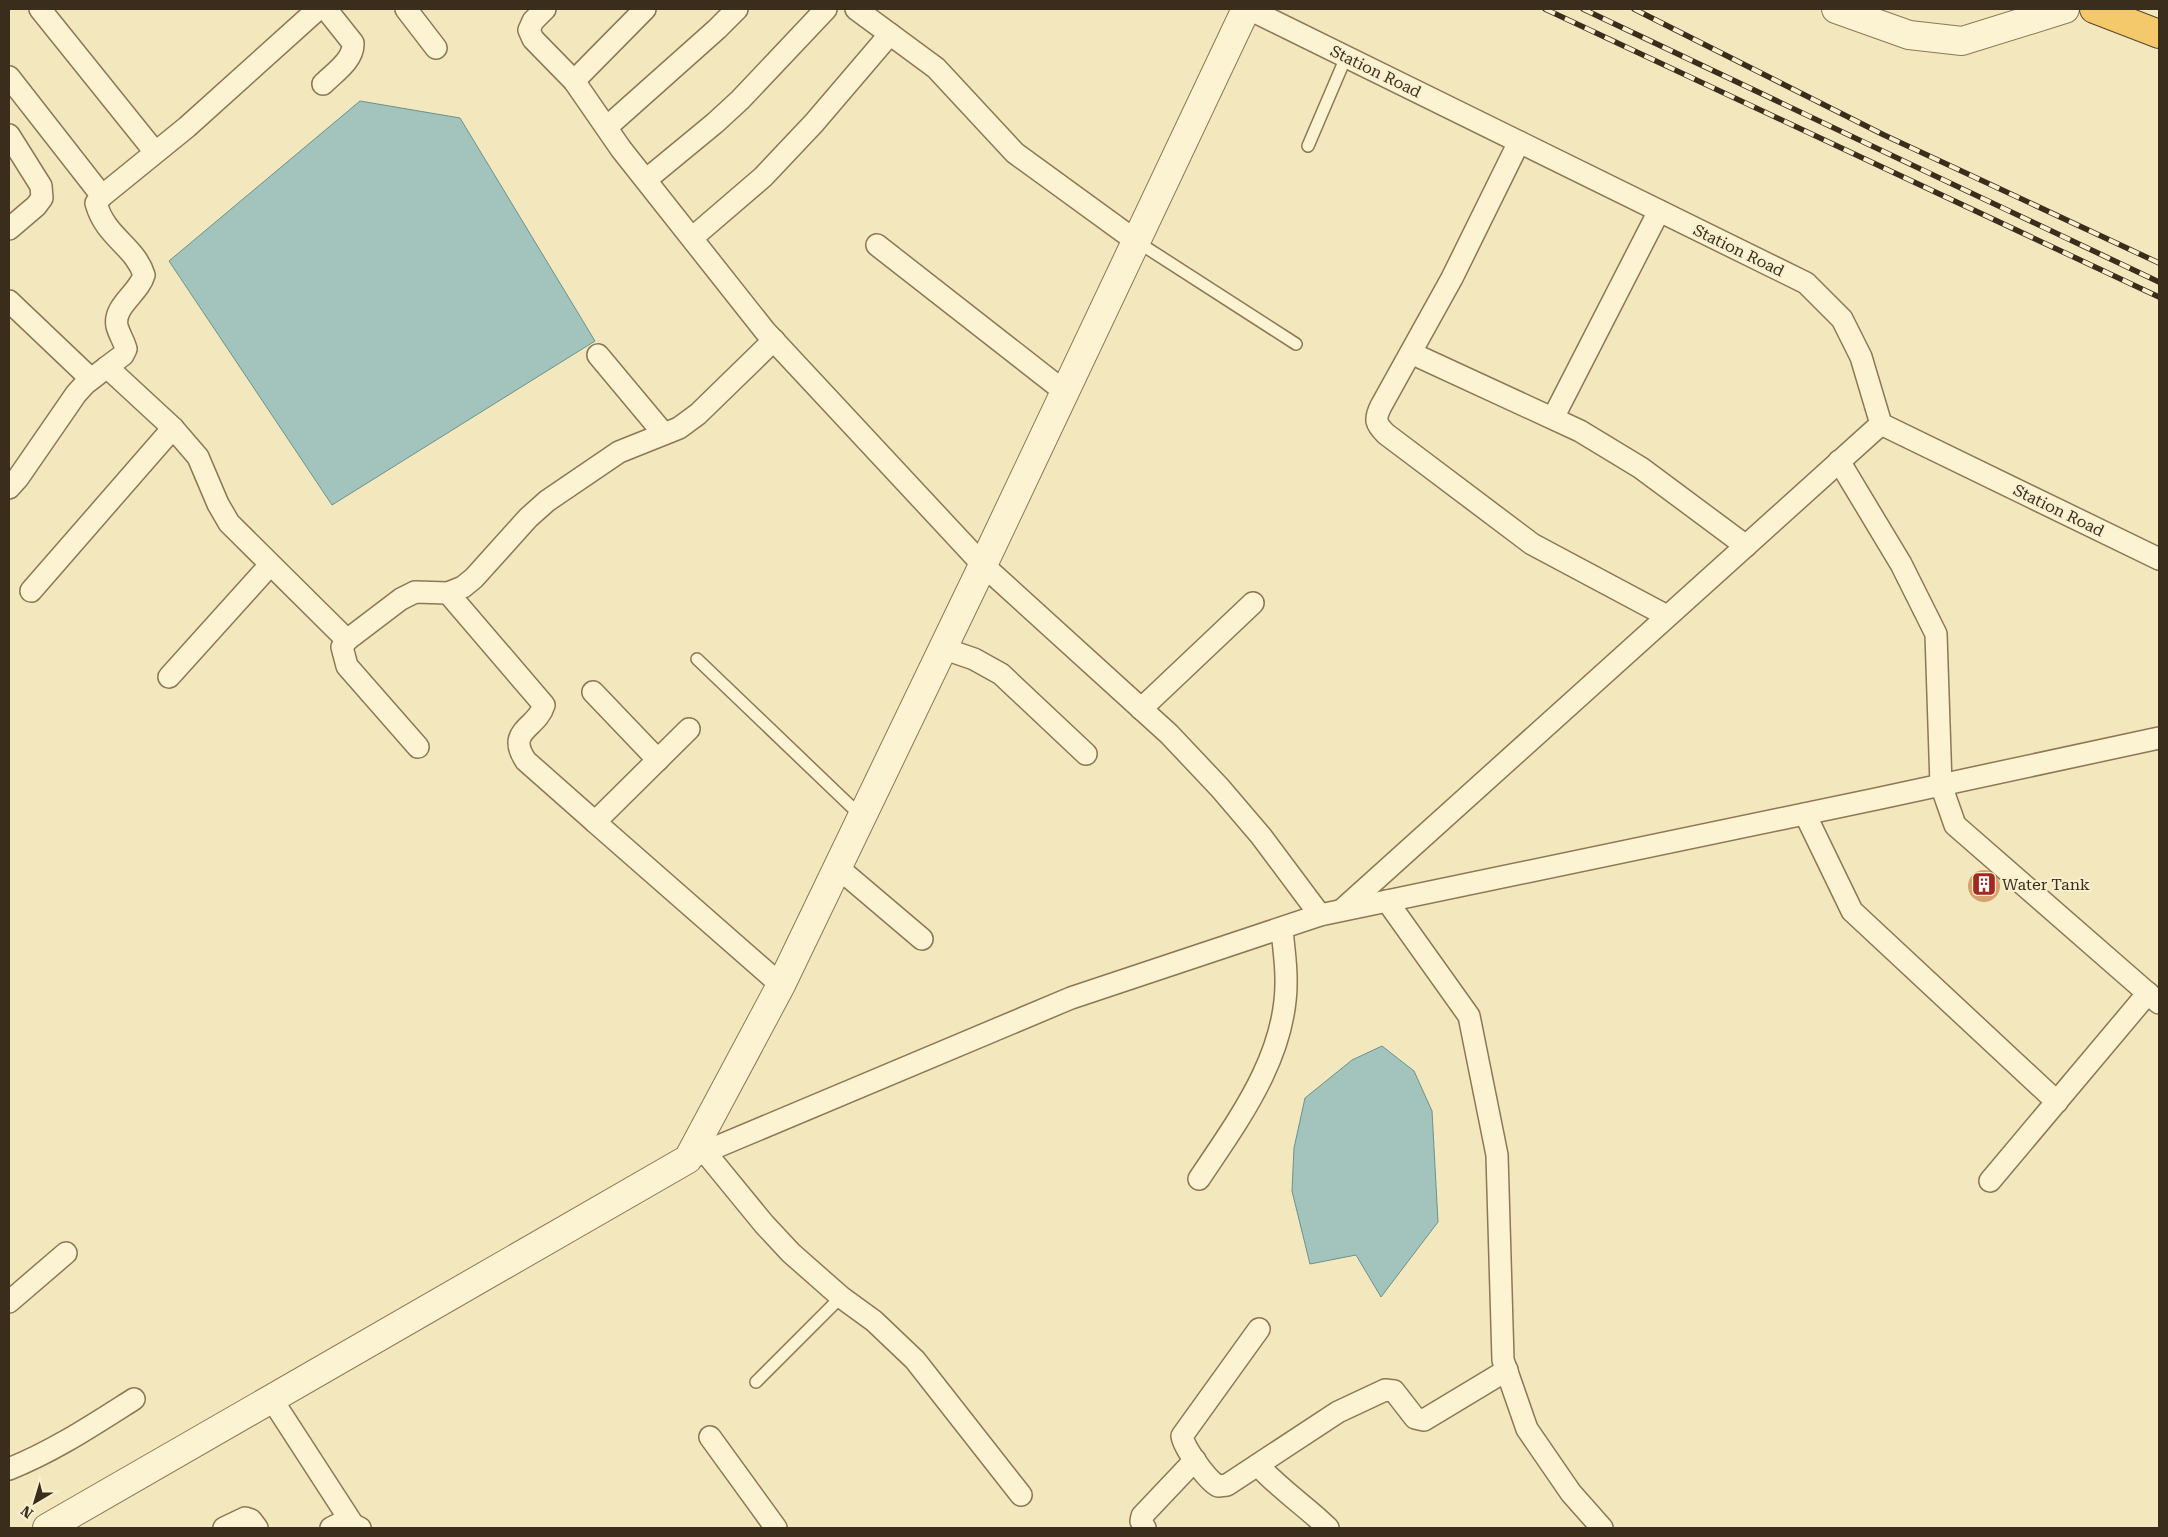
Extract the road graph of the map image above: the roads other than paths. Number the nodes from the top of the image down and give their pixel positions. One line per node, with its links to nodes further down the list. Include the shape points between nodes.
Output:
1 (40, 9): 25 (street)
2 (318, 9): 25 (street)
3 (326, 9): 20 (street, via 353,44 354,50)
4 (406, 9): 16 (street)
5 (546, 9): 19 (street, via 533,21 529,30 533,39)
6 (645, 9): 19 (street)
7 (737, 9): 21 (street)
8 (826, 9): 26 (street, via 740,100)
9 (856, 9): 14 (street)
10 (1248, 9): 17 (street, Station Road); 31 (street)
11 (1836, 9): 12 (street, via 1909,35 1962,41)
12 (2065, 9)
13 (2094, 9): 15 (highway)
14 (890, 34): 30 (street, via 763,177); 31 (street, via 936,68 1015,152)
15 (2159, 34)
16 (436, 48)
17 (1346, 57): 23 (street, Station Road); 24 (lane)
18 (9, 77): 27 (street)
19 (574, 81): 21 (street)
20 (323, 84)
21 (607, 127): 26 (street)
22 (9, 135): 29 (street, via 41,186 42,198)
23 (1519, 142): 28 (street, Station Road); 36 (street)
24 (1308, 146)
25 (156, 152): 27 (street)
26 (646, 179): 30 (street)
27 (102, 196): 38 (street, via 96,203 104,222 141,265 144,275 137,291 117,316 117,326 126,349)
28 (1659, 211): 40 (street); 41 (street, Station Road, via 1806,283 1842,319 1861,357)
29 (9, 229)
30 (692, 238): 34 (street)
31 (1136, 241): 35 (lane); 39 (street)
32 (877, 245): 39 (street)
33 (9, 301): 38 (street)
34 (774, 340): 43 (street, via 698,414); 49 (street)
35 (1296, 344)
36 (1411, 353): 40 (street); 53 (street, via 1376,417 1377,424 1386,434 1532,544)
37 (598, 355): 43 (street)
38 (99, 373): 42 (street); 45 (street, via 76,394)
39 (1064, 392): 49 (street)
40 (1553, 418): 46 (street, via 1641,468)
41 (1881, 424): 44 (street); 47 (street, Station Road)
42 (173, 428): 48 (street, via 198,457 229,523); 50 (street)
43 (664, 434): 51 (street, via 619,452 547,501 474,578)
44 (1839, 461): 46 (street); 65 (street, via 1901,564 1936,634)
45 (9, 488)
46 (1746, 546): 53 (street)
47 (2159, 559)
48 (270, 565): 54 (street); 57 (street)
49 (983, 565): 55 (street); 59 (street)
50 (31, 591)
51 (448, 593): 54 (street, via 415,592); 68 (street, via 544,705 542,712 518,740 526,761)
52 (1253, 603): 59 (street)
53 (1667, 616): 71 (street)
54 (347, 640): 62 (street, via 342,647 347,666)
55 (942, 648): 63 (street, via 974,659 1001,674); 67 (street)
56 (697, 659): 67 (lane)
57 (169, 677)
58 (593, 692): 64 (street)
59 (1141, 709): 72 (street, via 1220,788 1261,836)
60 (689, 729): 64 (street)
61 (2159, 738): 65 (street)
62 (418, 747)
63 (1086, 754)
64 (658, 760): 68 (street)
65 (1941, 785): 66 (street); 76 (street, via 1955,825)
66 (1805, 814): 70 (street); 77 (street, via 1852,911)
67 (861, 816): 69 (street)
68 (595, 822): 75 (street)
69 (836, 866): 74 (street); 75 (street)
70 (1387, 901): 71 (street); 85 (street, via 1469,1016 1497,1155 1503,1360)
71 (1341, 910): 72 (street)
72 (1320, 915): 73 (street)
73 (1282, 928): 78 (street, via 1071,998); 79 (street, via 1286,979 1277,1038 1248,1103)
74 (922, 939)
75 (781, 985): 78 (street)
76 (2154, 998): 77 (street)
77 (2057, 1102): 80 (street)
78 (696, 1155): 82 (street, via 791,1253); 87 (street)
79 (1199, 1179)
80 (1990, 1181)
81 (66, 1253): 83 (street)
82 (841, 1297): 86 (lane); 93 (street, via 874,1321 915,1360)
83 (9, 1302)
84 (1259, 1329): 90 (street, via 1183,1433 1183,1441)
85 (1507, 1370): 91 (street, via 1424,1420 1415,1418 1394,1391 1385,1390 1338,1412); 102 (street, via 1527,1429 1571,1493)
86 (756, 1382)
87 (271, 1398): 94 (street); 95 (street)
88 (134, 1399): 92 (street, via 73,1439)
89 (710, 1437): 99 (street)
90 (1195, 1460): 91 (street, via 1218,1486); 100 (street, via 1142,1516)
91 (1258, 1465): 101 (street, via 1275,1484)
92 (9, 1469)
93 (1021, 1496)
94 (356, 1526): 98 (street, via 345,1521)
95 (47, 1528)
96 (224, 1528): 97 (street, via 245,1518)
97 (257, 1528)
98 (331, 1528)
99 (776, 1528)
100 (1145, 1528)
101 (1328, 1528)
102 (1602, 1528)

